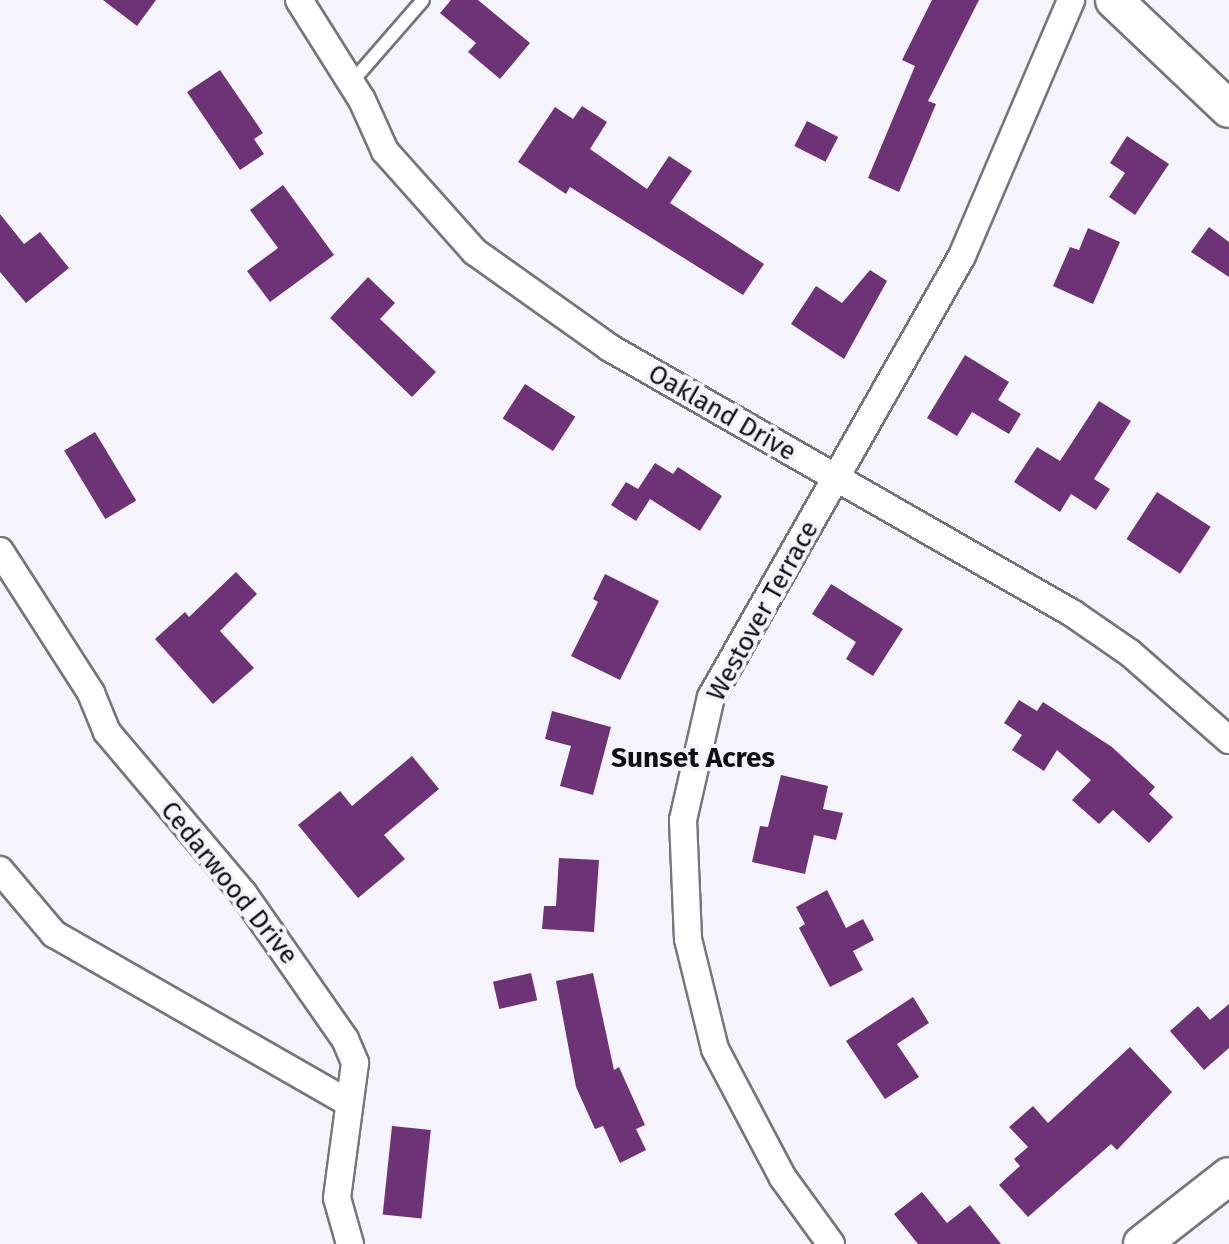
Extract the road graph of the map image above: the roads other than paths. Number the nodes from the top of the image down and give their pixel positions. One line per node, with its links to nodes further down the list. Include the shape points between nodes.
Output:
1 (299, 0): 5 (street, Oakland Drive)
2 (423, 0): 5 (lane)
3 (1071, 0): 7 (street, Westover Terrace, via 962,256)
4 (1114, 0): 6 (street)
5 (350, 84): 7 (street, Oakland Drive, via 385,151 475,252 598,340)
6 (1229, 109)
7 (838, 480): 9 (street, Oakland Drive, via 1072,613 1130,653); 14 (street, Westover Terrace, via 711,697 683,820 688,939 715,1049 783,1178)
8 (0, 551): 11 (street, Cedarwood Drive, via 91,693 107,732 243,893 332,1017 355,1063)
9 (1229, 740)
10 (0, 870): 11 (street, via 54,934)
11 (347, 1102): 13 (street, Cedarwood Drive, via 337,1198)
12 (1229, 1176): 15 (street)
13 (350, 1244)
14 (831, 1244)
15 (1142, 1244)

